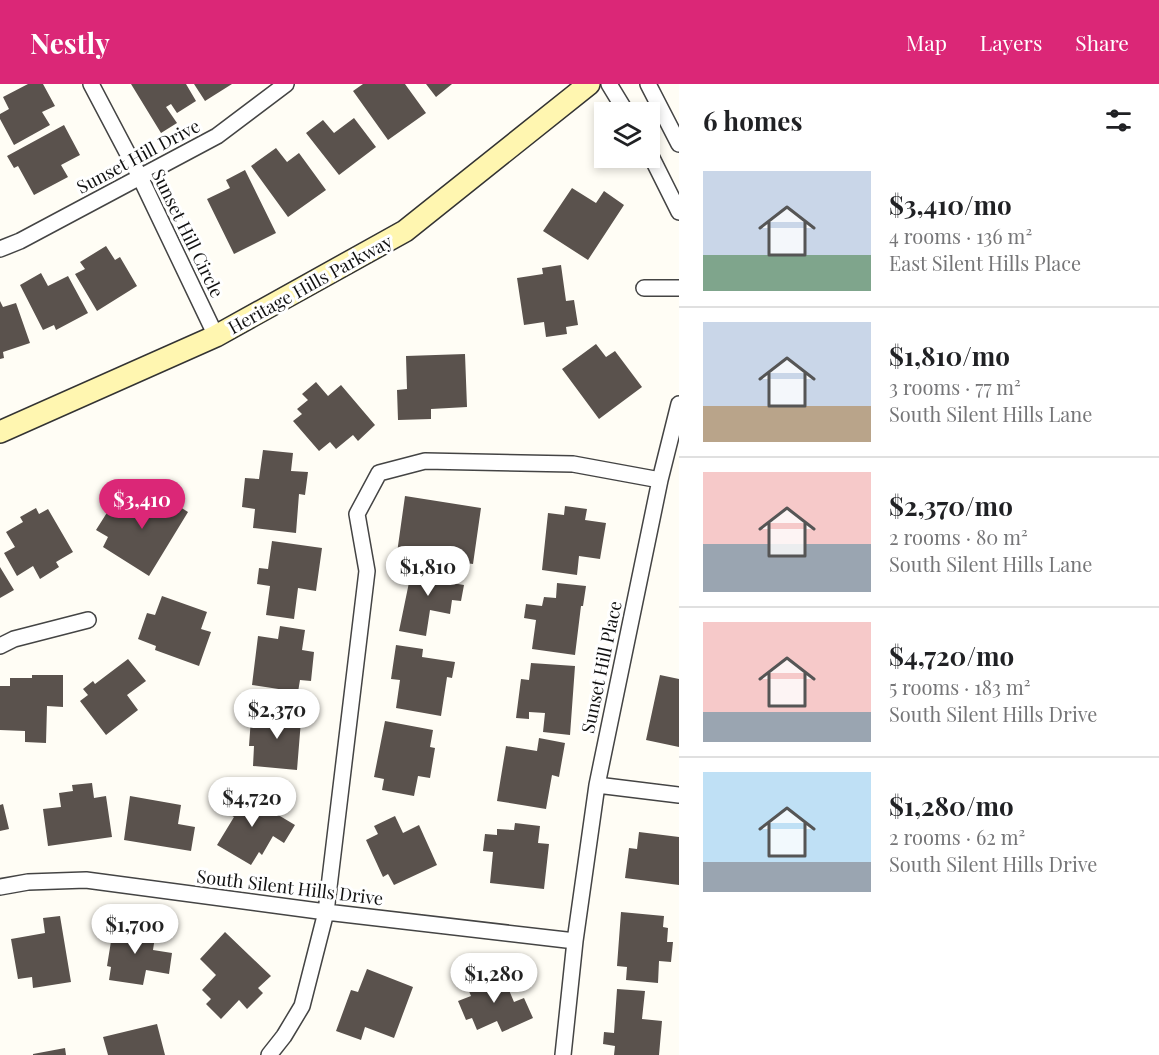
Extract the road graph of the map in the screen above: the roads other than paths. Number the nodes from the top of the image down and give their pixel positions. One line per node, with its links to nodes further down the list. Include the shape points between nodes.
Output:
1 (91, 84): 9 (street, Sunset Hill Circle)
2 (286, 84): 9 (street, Sunset Hill Drive, via 217,136)
3 (589, 84): 14 (street, Heritage Hills Parkway, via 405,231)
4 (609, 84): 6 (street)
5 (648, 84): 7 (street)
6 (620, 102)
7 (679, 144)
8 (657, 168): 10 (street)
9 (140, 177): 11 (street, Sunset Hill Drive); 14 (street, Sunset Hill Circle)
10 (679, 212)
11 (0, 249)
12 (644, 288): 13 (street)
13 (679, 288)
14 (216, 336): 16 (street, Heritage Hills Parkway)
15 (679, 404): 17 (street, Sunset Hill Place)
16 (0, 432)
17 (660, 480): 20 (street, Sunset Hill Place); 23 (street, via 550,463 425,461 379,473 357,514 367,571)
18 (88, 620): 19 (street)
19 (0, 646)
20 (597, 784): 21 (street); 24 (street, Sunset Hill Place)
21 (679, 795)
22 (0, 887): 23 (street, South Silent Hills Drive, via 86,880)
23 (326, 912): 24 (street, South Silent Hills Drive); 25 (street, via 302,1006)
24 (575, 941): 26 (street, Sunset Hill Place)
25 (269, 1055)
26 (563, 1055)

